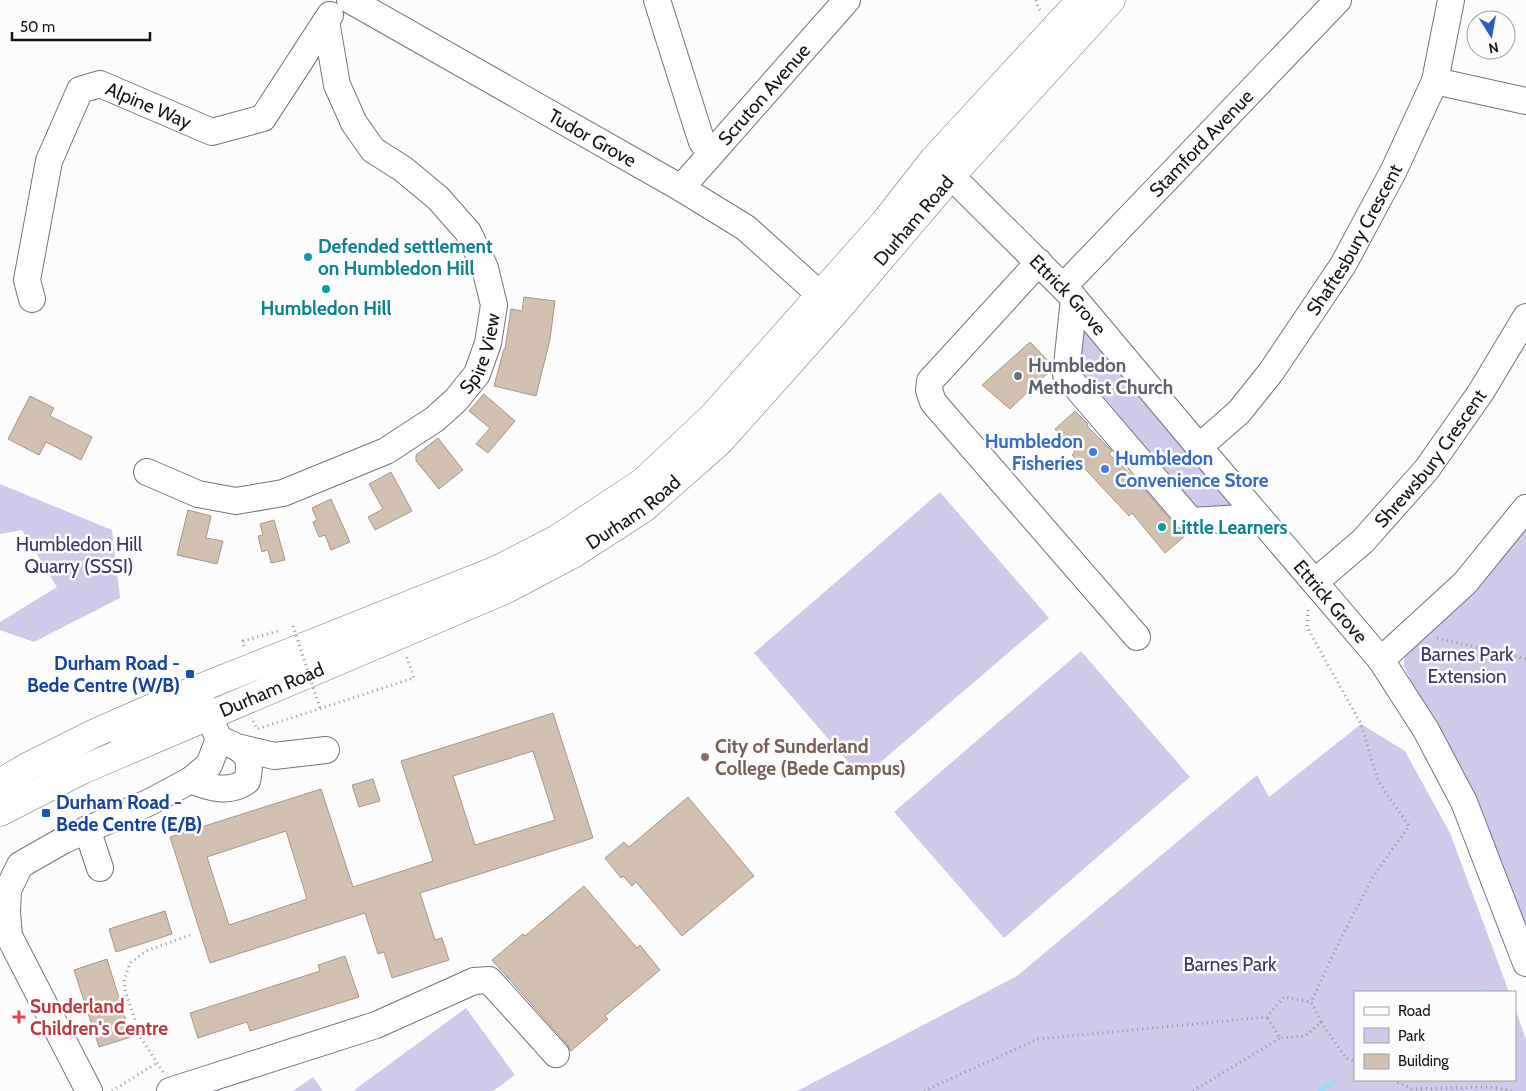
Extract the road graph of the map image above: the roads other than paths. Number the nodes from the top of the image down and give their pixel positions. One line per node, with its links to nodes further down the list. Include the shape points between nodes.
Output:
1 (350, 0): 13 (street, Tudor Grove)
2 (657, 0): 11 (street, via 702,142)
3 (847, 0): 11 (street, Scruton Avenue)
4 (1081, 0): 12 (highway, Durham Road)
5 (1111, 0): 12 (highway, Durham Road)
6 (1338, 0): 15 (street, Stamford Avenue)
7 (1451, 0): 9 (street, Shaftesbury Crescent)
8 (333, 10): 16 (street, Alpine Way, via 263,118 212,132 100,84 80,90 49,161 27,280); 20 (street, Spire View, via 336,84 354,123 373,150 403,169 438,198 468,232 485,268 494,305 488,343 477,374 435,419 386,451 283,493 236,501 198,494)
9 (1435, 81): 10 (street); 19 (street, Shaftesbury Crescent, via 1394,170 1343,265 1271,372 1239,412)
10 (1526, 101)
11 (712, 152): 13 (street, Scruton Avenue)
12 (943, 168): 14 (street, Ettrick Grove); 17 (highway, Durham Road, via 884,223)
13 (681, 188): 17 (street, Tudor Grove, via 746,228)
14 (1039, 262): 15 (street, Ettrick Grove); 24 (street, via 930,381 930,396)
15 (1069, 292): 19 (street, Ettrick Grove); 22 (street, via 1066,375 1191,521)
16 (32, 299)
17 (828, 302): 26 (highway, Durham Road, via 643,482 557,539 499,569); 27 (highway, Durham Road, via 719,442 644,508 573,554 507,589 399,635)
18 (1526, 317): 23 (street, Shrewsbury Crescent, via 1481,392 1427,469)
19 (1199, 447): 22 (street, Ettrick Grove)
20 (146, 472)
21 (1526, 508): 25 (street, via 1465,582)
22 (1259, 517): 23 (street, Ettrick Grove)
23 (1320, 588): 25 (street, Ettrick Grove)
24 (1137, 637)
25 (1381, 660): 34 (street, Ettrick Grove, via 1426,730 1464,802)
26 (95, 733): 27 (street, via 122,734 204,706); 30 (highway, Durham Road)
27 (223, 734): 28 (street, via 274,756); 29 (street, via 209,766); 29 (street, via 248,760 247,781 226,789); 31 (highway, Durham Road, via 82,770)
28 (326, 750)
29 (191, 780): 32 (street)
30 (0, 783)
31 (0, 812)
32 (87, 829): 33 (street); 37 (street, via 20,865 8,890 7,912 10,936)
33 (100, 868)
34 (1526, 963)
35 (556, 1054): 36 (street, via 489,980 474,981 376,1026)
36 (172, 1090)
37 (89, 1091)

